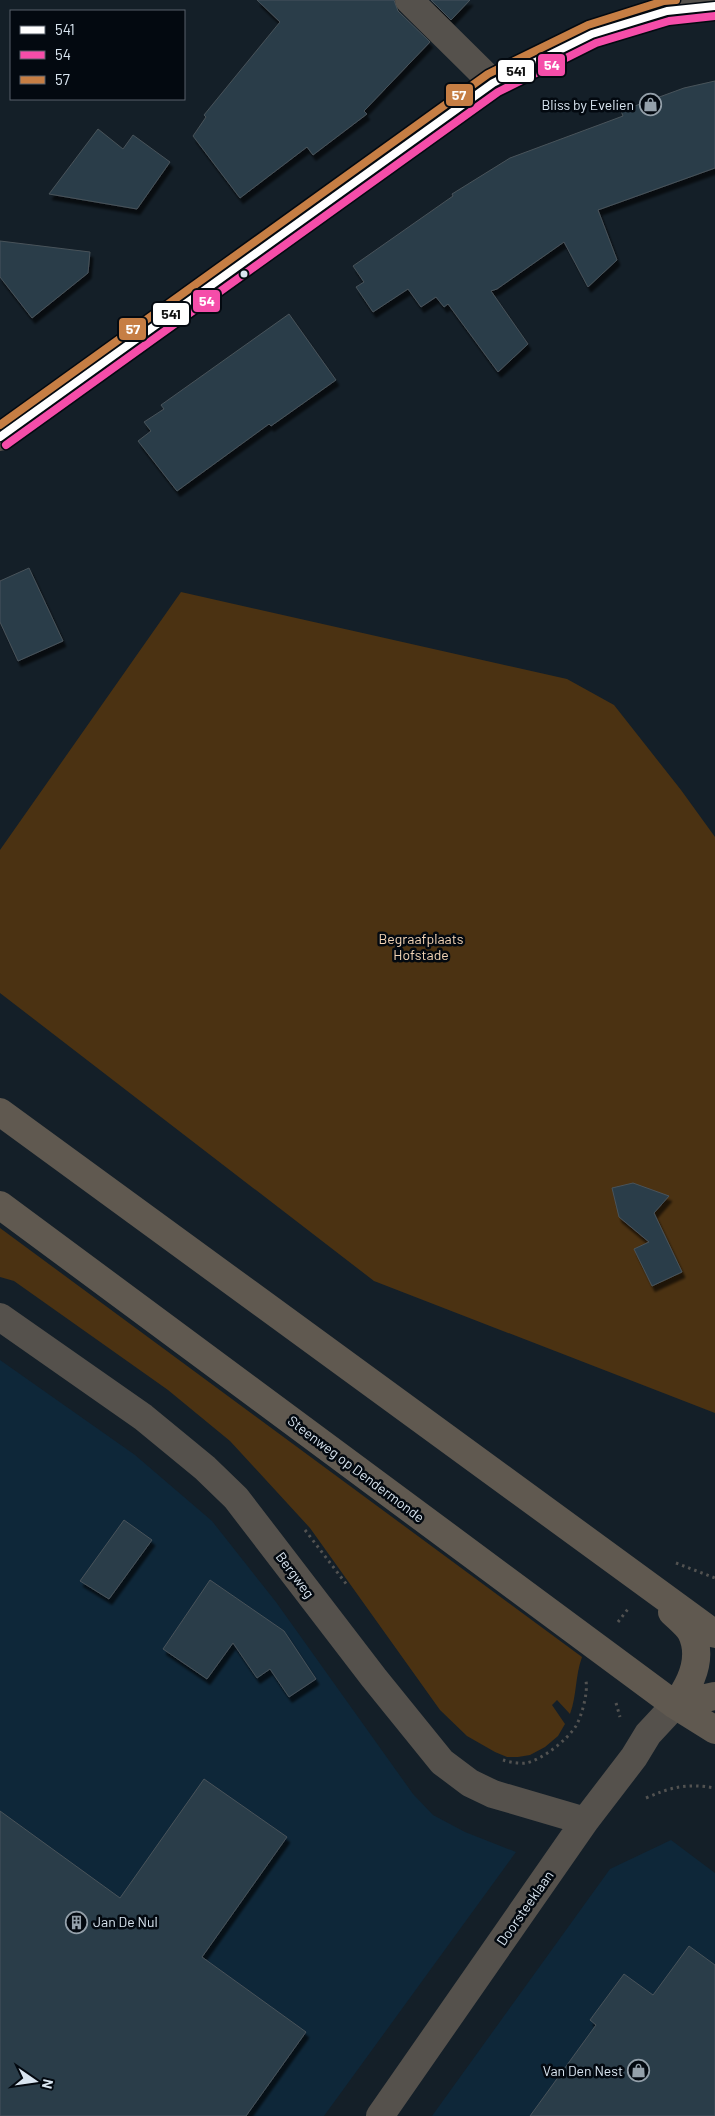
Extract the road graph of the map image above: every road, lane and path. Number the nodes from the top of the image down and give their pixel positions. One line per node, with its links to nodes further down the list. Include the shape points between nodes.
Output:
1 (409, 0): 3 (street)
2 (715, 6): 3 (street, via 667,12 592,34)
3 (493, 84): 4 (street)
4 (0, 437)
5 (0, 1112): 8 (main road)
6 (0, 1205): 10 (main road, Steenweg op Dendermonde)
7 (0, 1317): 17 (street, Bergweg, via 143,1417 236,1498 442,1762 493,1794)
8 (646, 1584): 9 (main road); 12 (main road, via 690,1632 696,1652 688,1688)
9 (715, 1634)
10 (598, 1648): 12 (main road, Steenweg op Dendermonde); 14 (path, via 584,1666 587,1685 576,1726 539,1759 524,1763)
11 (715, 1696): 12 (main road)
12 (676, 1705): 13 (main road, Steenweg op Dendermonde); 17 (street, Doorsteeklaan, via 648,1734)
13 (715, 1730)
14 (496, 1757)
15 (715, 1788): 16 (path, via 686,1785 665,1789)
16 (641, 1800)
17 (585, 1821): 18 (street, Doorsteeklaan)
18 (380, 2116)

